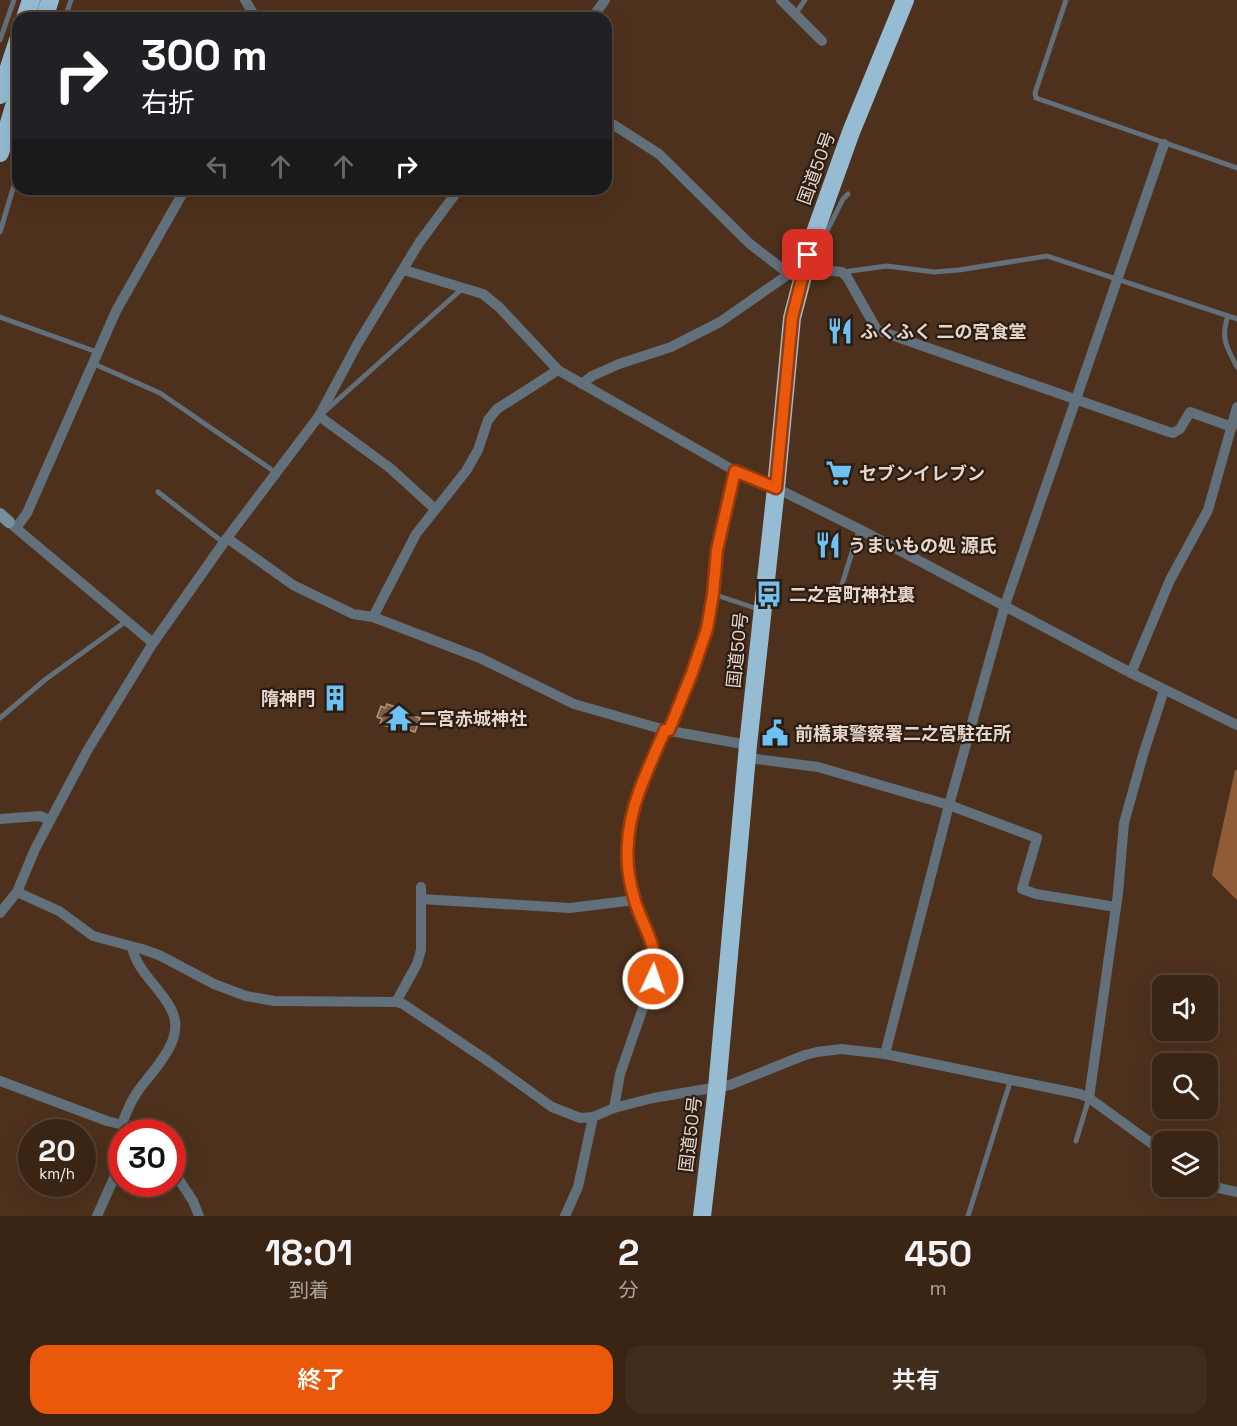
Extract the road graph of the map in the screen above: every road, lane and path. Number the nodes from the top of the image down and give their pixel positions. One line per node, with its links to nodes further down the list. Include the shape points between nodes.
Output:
1 (14, 0): 7 (lane)
2 (781, 0): 6 (street)
3 (805, 0): 6 (lane)
4 (905, 0): 21 (highway, 国道50号)
5 (1066, 0): 13 (lane, via 1036,98)
6 (796, 13): 8 (street)
7 (0, 40)
8 (822, 41)
9 (12, 58): 10 (highway)
10 (0, 95)
11 (12, 113): 14 (highway)
12 (612, 124): 24 (street, via 659,154 750,244)
13 (1164, 144): 15 (lane); 25 (street)
14 (0, 153)
15 (1237, 168)
16 (12, 192): 20 (lane)
17 (848, 194): 21 (lane, via 823,240)
18 (182, 195): 30 (street, via 116,310)
19 (455, 195): 22 (street)
20 (0, 232)
21 (813, 238): 24 (highway, 国道50号)
22 (404, 270): 26 (street); 37 (street, via 358,343)
23 (842, 272): 24 (street, via 816,270); 25 (lane, via 888,266 934,272 1047,256); 35 (street, via 876,330)
24 (796, 274): 34 (street, via 720,322 671,347 592,376); 41 (highway, 国道50号)
25 (1117, 280): 27 (lane); 35 (street)
26 (463, 288): 33 (street, via 483,294 499,307); 37 (lane)
27 (1228, 316): 29 (lane); 32 (lane, via 1223,334)
28 (0, 317): 30 (lane)
29 (1237, 319)
30 (97, 352): 31 (street)
31 (92, 363): 40 (lane, via 160,393); 44 (street, via 27,513)
32 (1237, 367)
33 (558, 370): 34 (street); 43 (street, via 497,409 488,420 466,471)
34 (582, 384): 39 (street)
35 (1076, 399): 38 (street, via 1173,433 1190,412); 49 (street)
36 (1237, 407): 38 (street)
37 (320, 416): 40 (street); 43 (street, via 390,468)
38 (1232, 427): 54 (street, via 1208,510 1170,580)
39 (735, 471): 41 (street); 47 (lane, via 717,550)
40 (275, 472): 46 (street)
41 (776, 488): 45 (street); 50 (highway, 国道50号)
42 (158, 492): 46 (lane)
43 (435, 509): 51 (street, via 416,534)
44 (8, 521): 52 (street)
45 (859, 530): 48 (lane); 49 (street)
46 (226, 540): 51 (street, via 293,585 353,614); 53 (street)
47 (713, 594): 50 (lane); 58 (lane, via 707,629)
48 (839, 594)
49 (1005, 605): 54 (street); 60 (street)
50 (763, 611): 59 (highway, 国道50号)
51 (373, 617): 58 (street, via 480,658 574,704)
52 (125, 622): 53 (street); 56 (lane)
53 (153, 643): 62 (street)
54 (1131, 673): 55 (street)
55 (1164, 690): 57 (street); 67 (street, via 1124,823)
56 (0, 718)
57 (1237, 725)
58 (667, 730): 59 (street); 66 (street, via 639,788 628,834)
59 (748, 752): 60 (street, via 818,767); 74 (highway, 国道50号)
60 (949, 805): 67 (street, via 1037,838 1022,889); 71 (street)
61 (0, 819): 62 (street)
62 (50, 819): 64 (street)
63 (421, 887): 65 (street)
64 (17, 892): 68 (street); 69 (street, via 59,912 93,936)
65 (422, 899): 66 (street, via 570,909); 70 (street, via 419,957)
66 (635, 900): 76 (street, via 653,944 655,966 620,1074)
67 (1116, 907): 75 (street)
68 (0, 913)
69 (132, 947): 70 (street, via 260,1000); 78 (street, via 136,962 173,1011 175,1025 165,1054 136,1094)
70 (396, 1002): 77 (street, via 552,1107 580,1118)
71 (885, 1054): 72 (street); 74 (street, via 841,1049 817,1052)
72 (1011, 1079): 75 (street); 90 (lane)
73 (0, 1082): 79 (street)
74 (717, 1088): 76 (street); 89 (highway, 国道50号)
75 (1089, 1098): 80 (lane); 81 (street)
76 (614, 1108): 77 (street)
77 (593, 1118): 88 (street, via 578,1187)
78 (124, 1119)
79 (108, 1121)
80 (1076, 1141)
81 (1152, 1144)
82 (1218, 1187): 85 (street)
83 (186, 1190): 87 (street)
84 (108, 1191): 86 (street)
85 (1237, 1192)
86 (97, 1216)
87 (199, 1216)
88 (565, 1216)
89 (702, 1216)
90 (968, 1216)

